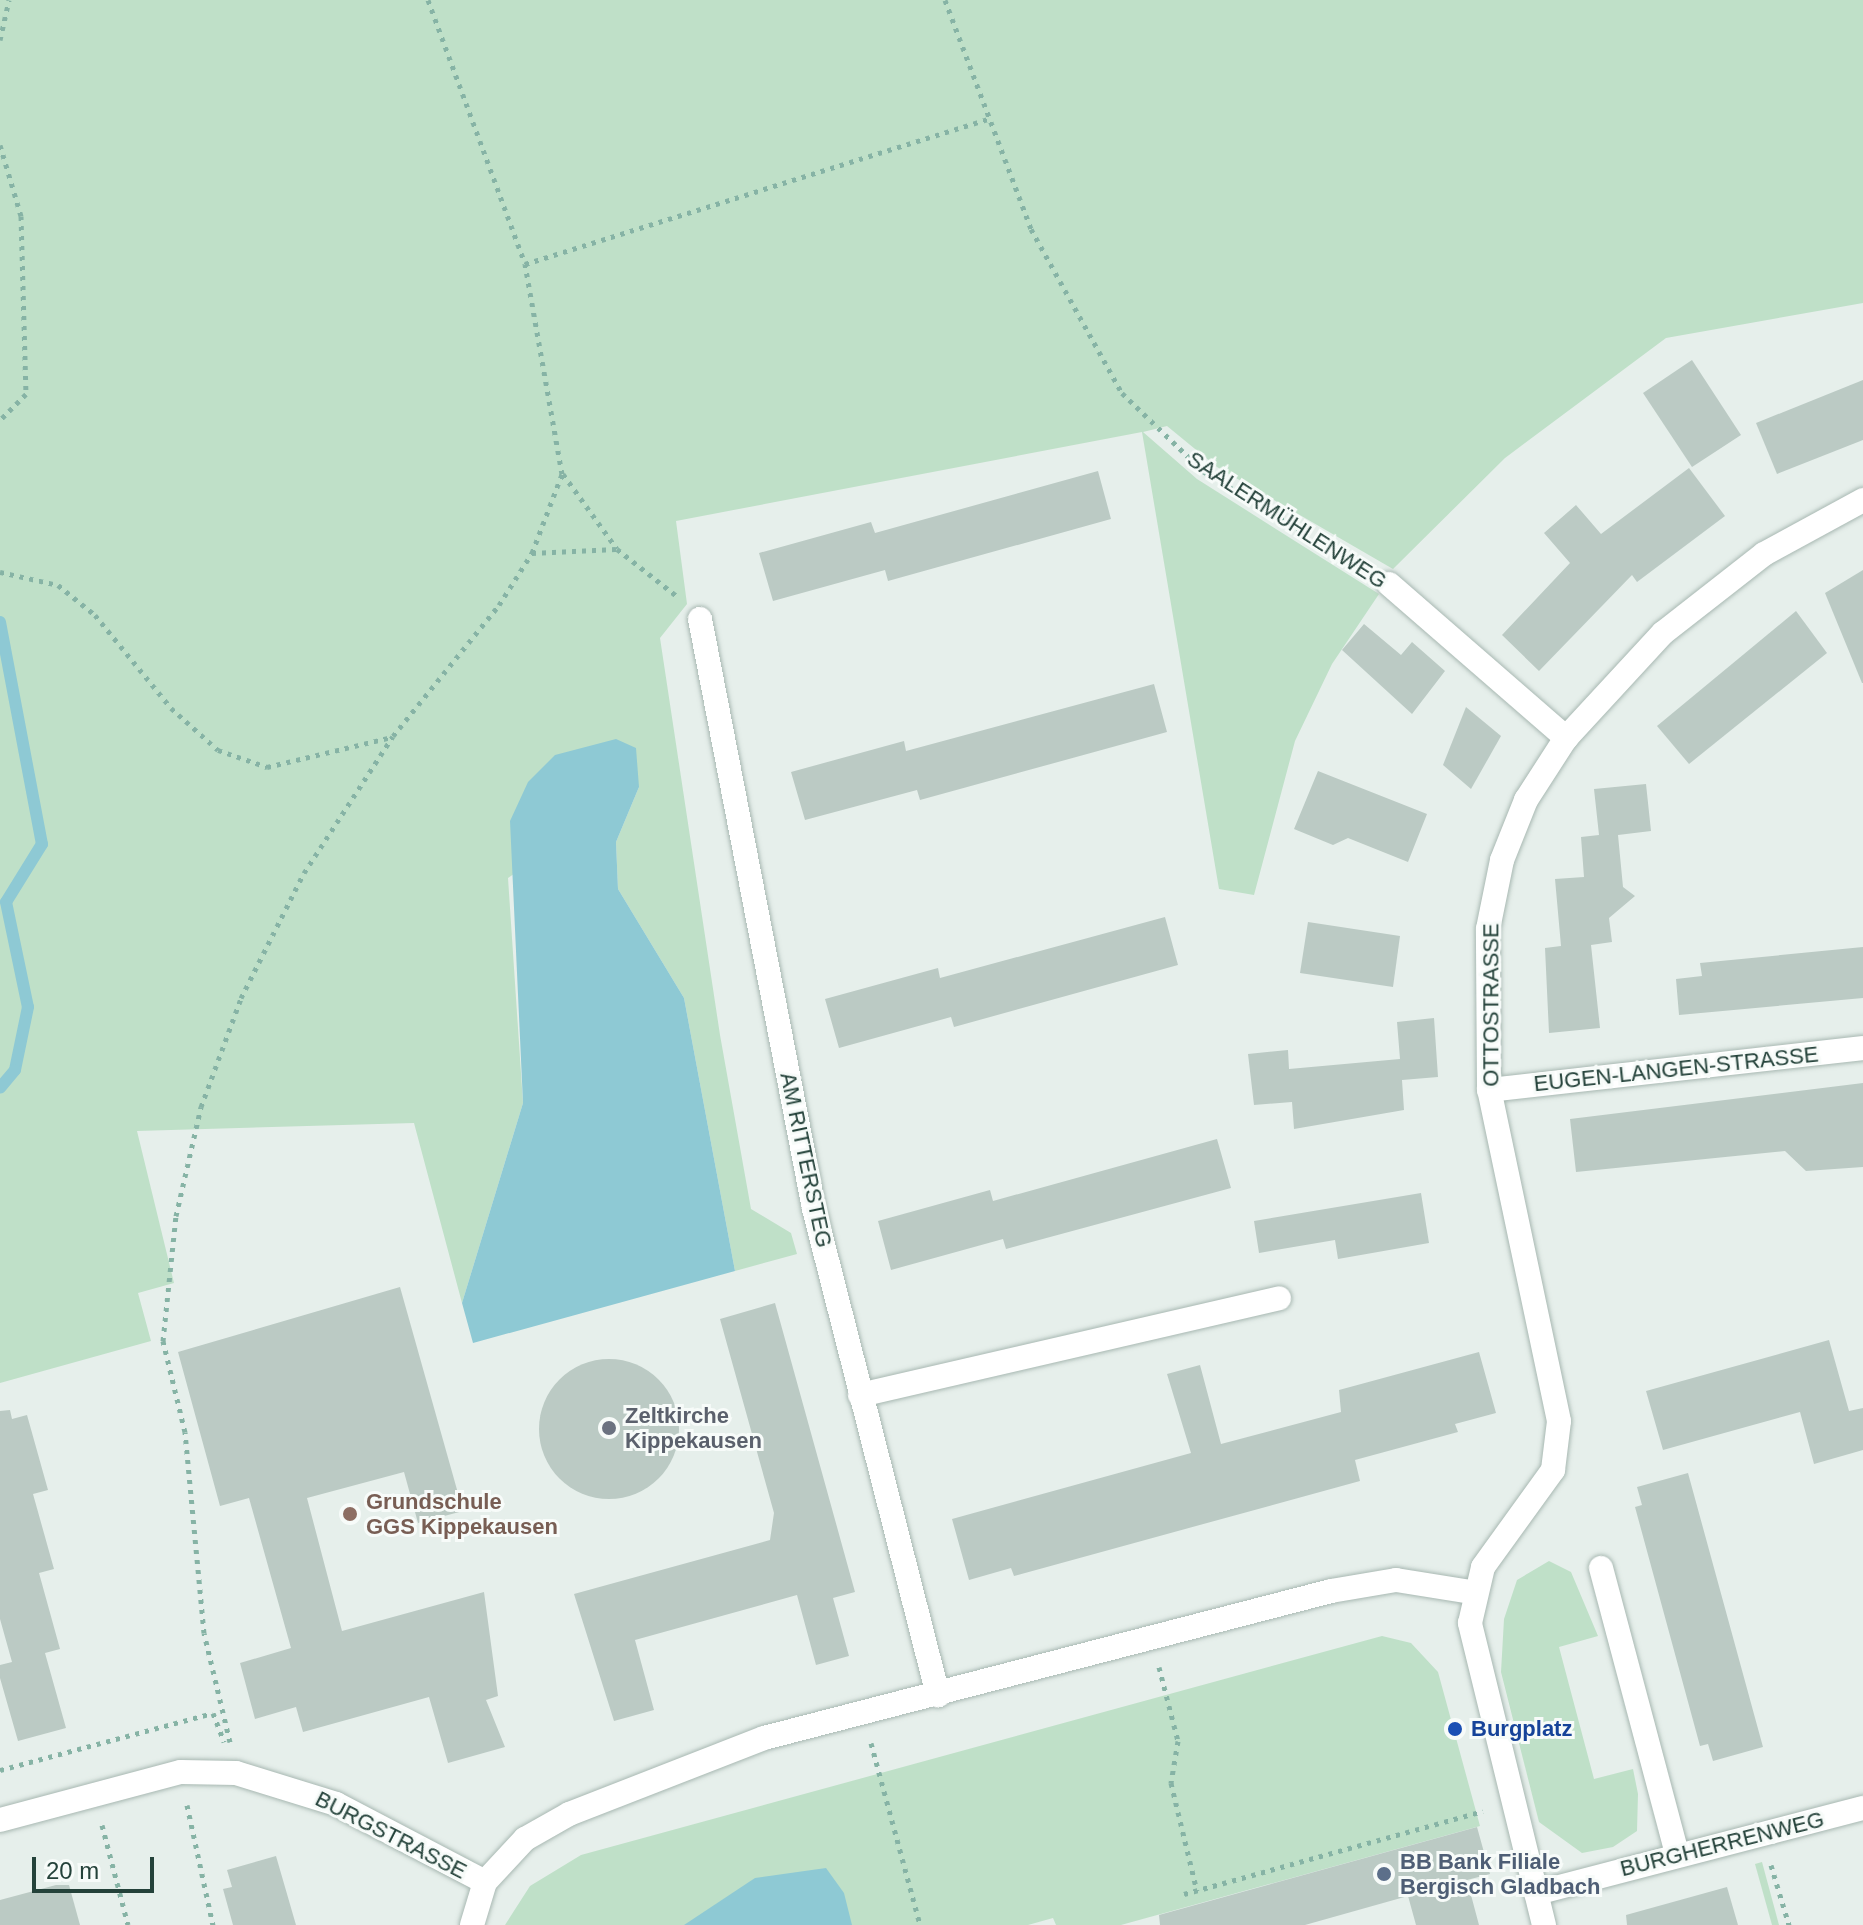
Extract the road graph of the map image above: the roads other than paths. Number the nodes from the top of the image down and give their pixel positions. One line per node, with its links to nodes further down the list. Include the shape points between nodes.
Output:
1 (1863, 500): 4 (street, OTTOSTRASSE, via 1764,554 1663,633)
2 (1389, 584): 4 (street, SAALERMÜHLENWEG)
3 (700, 619): 8 (street, AM RITTERSTEG, via 814,1209)
4 (1566, 738): 6 (street, OTTOSTRASSE, via 1526,800 1502,860 1488,929)
5 (1863, 1048): 6 (street, EUGEN-LANGEN-STRASSE)
6 (1489, 1090): 10 (street, OTTOSTRASSE, via 1559,1421 1553,1470)
7 (1279, 1298): 8 (street)
8 (860, 1395): 11 (street, AM RITTERSTEG)
9 (1601, 1568): 14 (street)
10 (1471, 1592): 11 (street, via 1396,1580); 16 (street, via 1475,1667)
11 (938, 1695): 15 (street, BURGSTRASSE, via 764,1738 569,1814 525,1839)
12 (1863, 1808): 14 (street, BURGHERRENWEG)
13 (0, 1820): 15 (street, BURGSTRASSE, via 181,1772 236,1773 336,1804)
14 (1677, 1853): 16 (street, BURGHERRENWEG)
15 (485, 1882): 17 (street)
16 (1536, 1893): 18 (street)
17 (472, 1925)
18 (1544, 1925)

